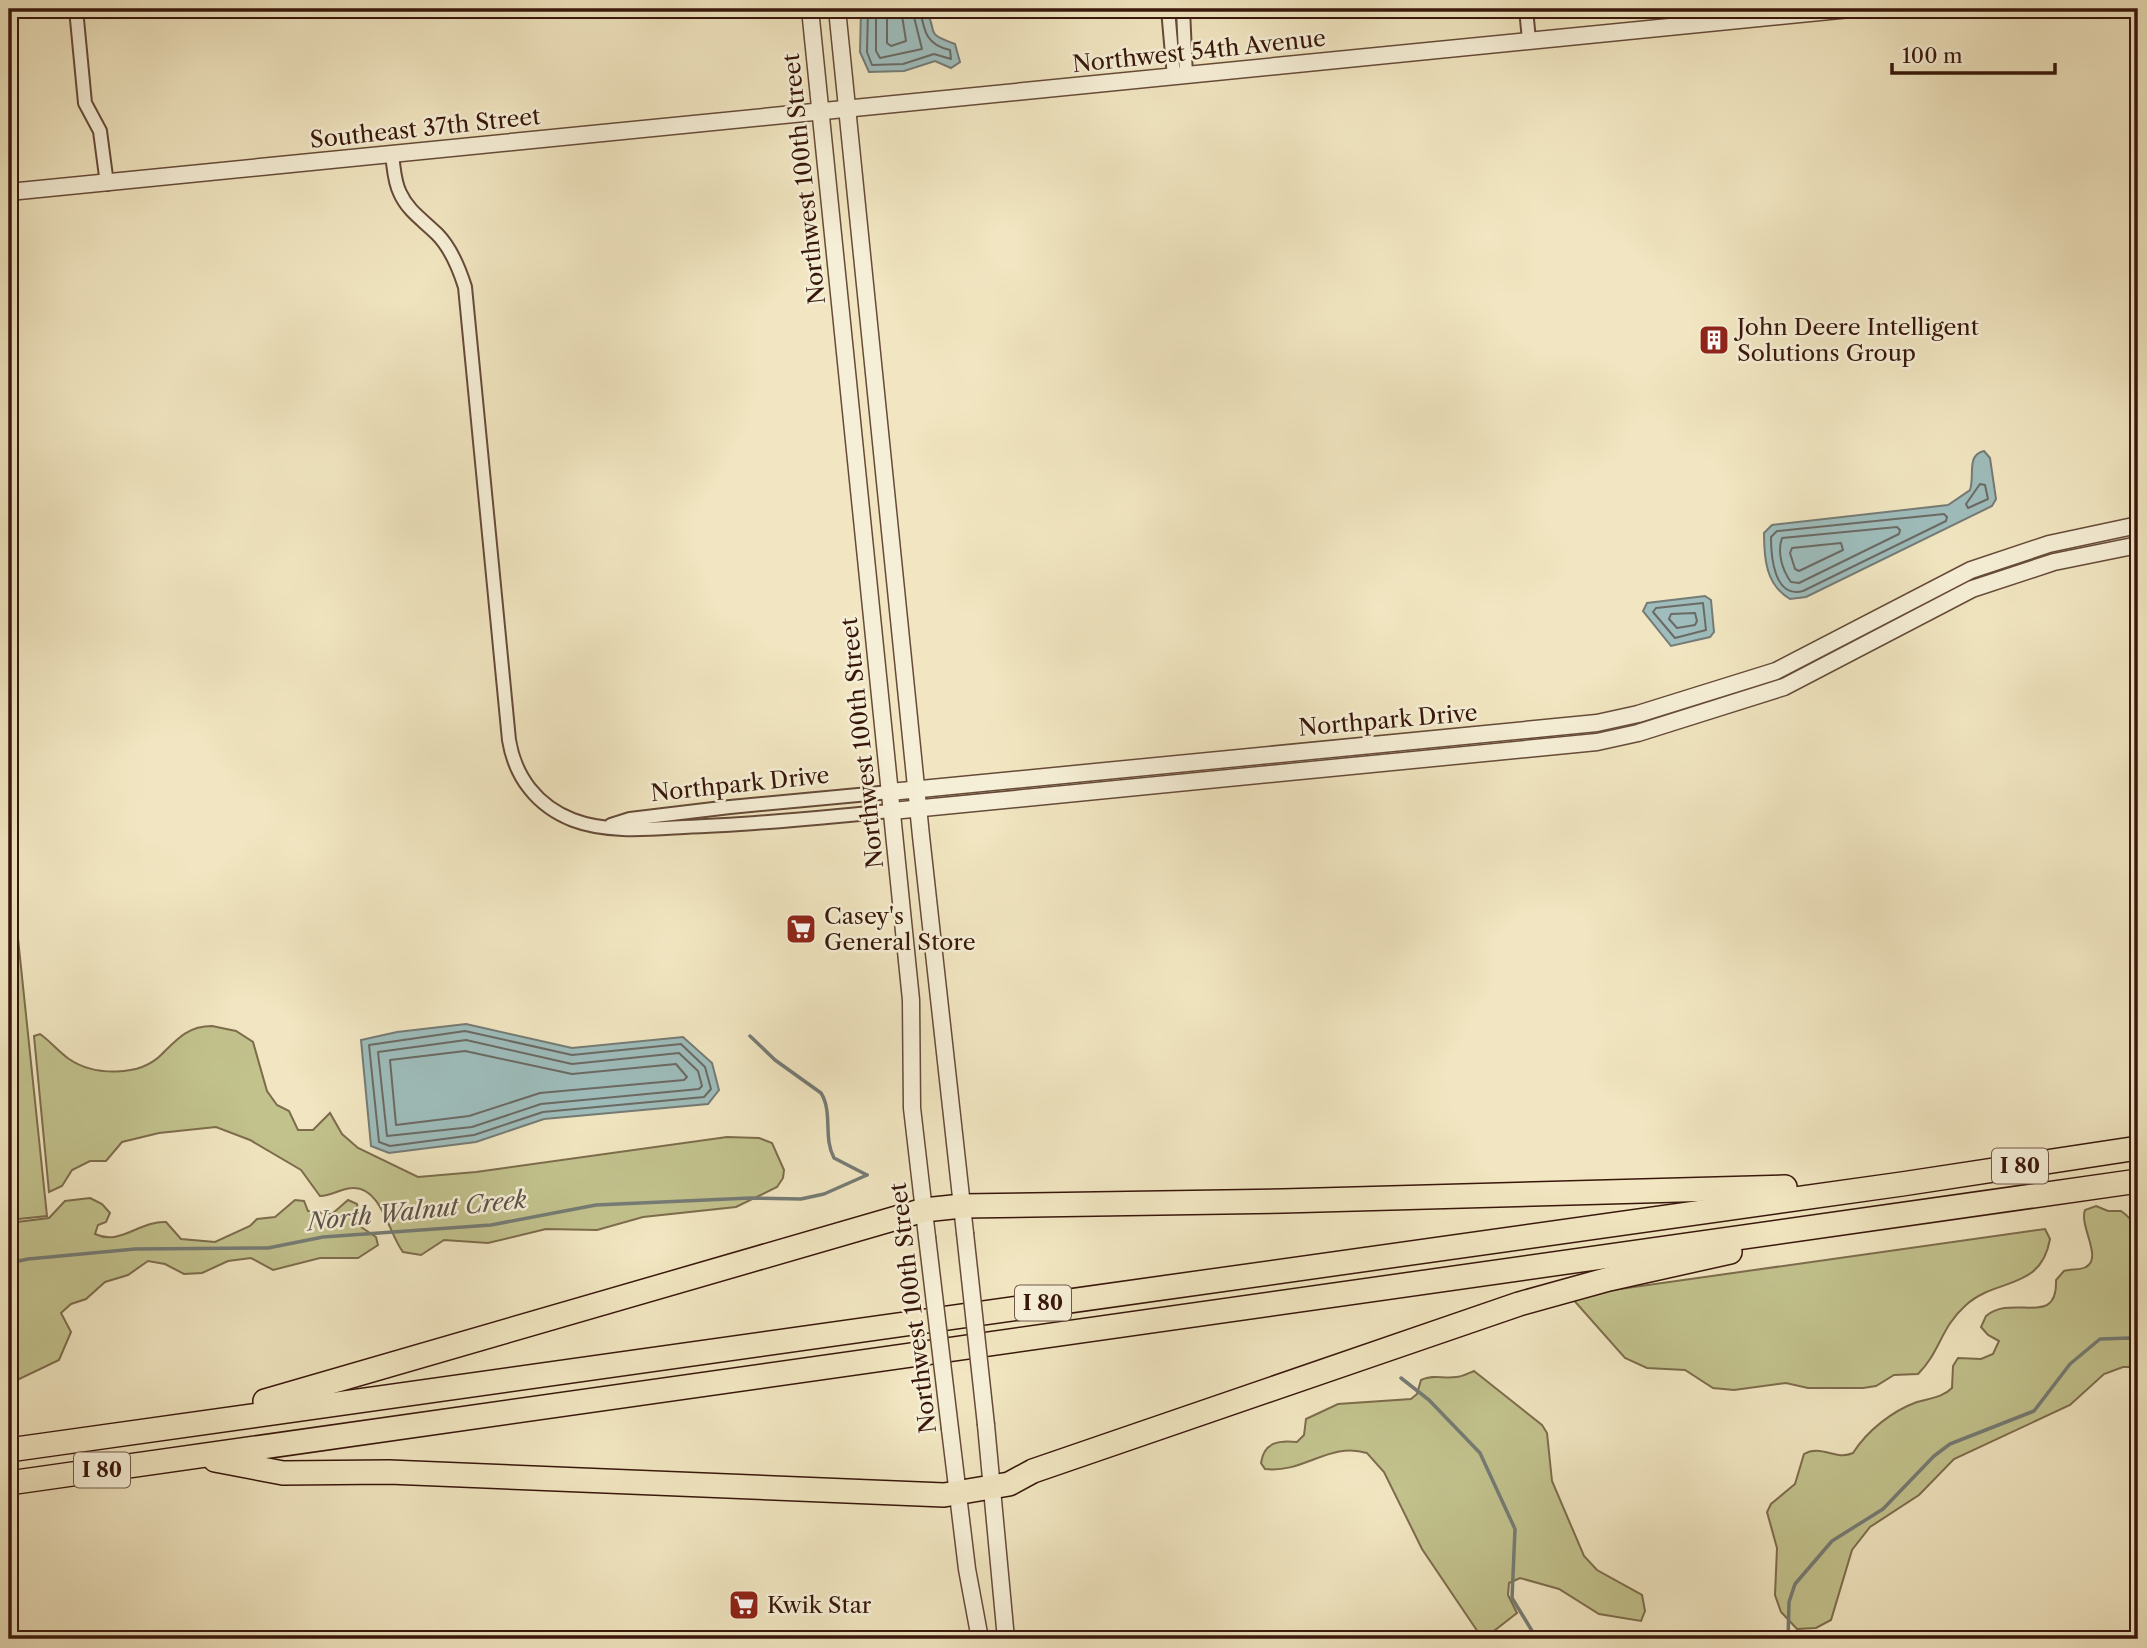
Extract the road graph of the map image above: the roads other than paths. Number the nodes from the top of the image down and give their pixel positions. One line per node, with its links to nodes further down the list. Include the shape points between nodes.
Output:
1 (76, 9): 13 (street, via 85,103 100,131)
2 (810, 9): 11 (street, Northwest 100th Street)
3 (836, 9): 10 (street)
4 (1168, 9): 9 (street)
5 (1182, 9): 9 (street)
6 (1526, 9): 8 (street)
7 (1850, 9): 8 (street, Northwest 54th Avenue)
8 (1529, 40): 9 (street, Northwest 54th Avenue)
9 (1180, 76): 10 (street, Northwest 54th Avenue)
10 (846, 110): 11 (street, Southeast 37th Street); 23 (street)
11 (821, 112): 12 (street, Southeast 37th Street); 24 (street, Northwest 100th Street)
12 (392, 155): 13 (street, Southeast 37th Street); 27 (street, Northpark Drive, via 401,196 440,237 460,269 465,288 512,755 523,780 544,804 573,820)
13 (107, 184): 14 (street, Southeast 37th Street)
14 (9, 192)
15 (2138, 525): 16 (street, Northpark Drive)
16 (2049, 544): 18 (street); 19 (street, Northpark Drive, via 1971,570 1776,671 1638,714)
17 (2138, 545): 18 (street, Northpark Drive)
18 (2054, 562): 20 (street, Northpark Drive, via 1972,589 1813,674 1754,698 1597,742)
19 (1496, 733): 20 (street); 21 (street, Northpark Drive)
20 (1497, 752): 22 (street, Northpark Drive)
21 (1188, 762): 22 (street); 23 (street, Northpark Drive)
22 (1189, 781): 25 (street, Northpark Drive)
23 (917, 790): 24 (street, Northpark Drive); 25 (street)
24 (890, 792): 26 (street, Northwest 100th Street); 27 (street, Northpark Drive, via 630,819)
25 (918, 809): 26 (street, Northpark Drive); 31 (street)
26 (892, 811): 27 (street, Northpark Drive, via 731,826); 32 (street, Northwest 100th Street, via 912,1007 912,1108)
27 (607, 826)
28 (2138, 1147): 30 (highway, I 80)
29 (2138, 1181): 33 (highway, I 80)
30 (1902, 1184): 31 (highway); 34 (highway, I 80)
31 (962, 1206): 32 (highway); 38 (street, bridge)
32 (924, 1210): 34 (highway); 39 (street, Northwest 100th Street, bridge)
33 (1905, 1212): 36 (highway, I 80); 38 (highway, via 1519,1304)
34 (184, 1425): 35 (highway, I 80)
35 (9, 1450)
36 (195, 1457): 37 (highway, I 80); 39 (highway, via 284,1473 389,1472)
37 (9, 1483)
38 (992, 1487): 39 (highway); 41 (street)
39 (958, 1492): 40 (street, Northwest 100th Street)
40 (981, 1639)
41 (1006, 1639)

